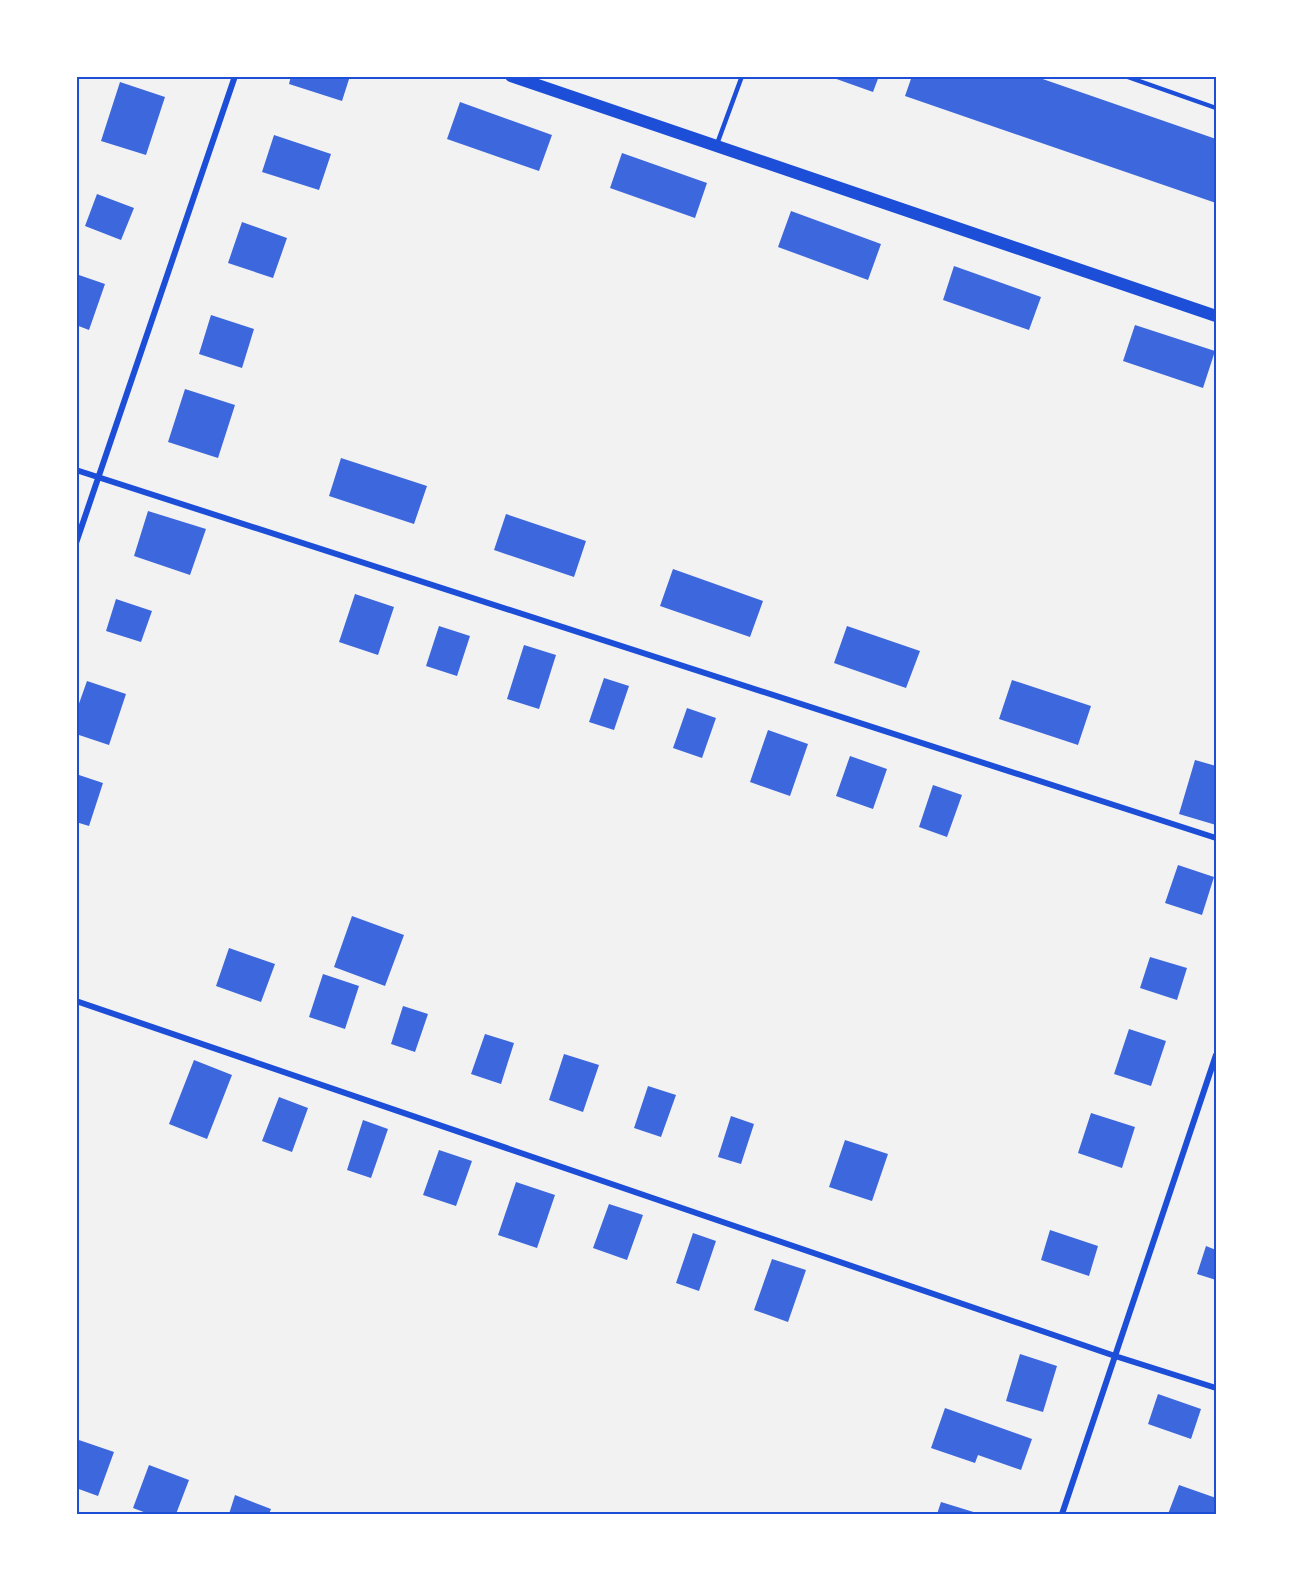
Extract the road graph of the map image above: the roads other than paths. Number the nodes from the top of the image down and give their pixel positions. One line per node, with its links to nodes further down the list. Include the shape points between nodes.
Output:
1 (235, 76): 9 (street)
2 (511, 76): 6 (main road)
3 (742, 76): 6 (lane)
4 (1125, 76): 5 (lane)
5 (1216, 108)
6 (717, 146): 7 (main road)
7 (1216, 316)
8 (76, 470): 9 (street)
9 (99, 477): 10 (street); 11 (street)
10 (76, 543)
11 (1216, 838)
12 (76, 1001): 14 (street)
13 (1216, 1054): 14 (street)
14 (1115, 1356): 15 (street); 16 (street)
15 (1216, 1388)
16 (1062, 1515)

